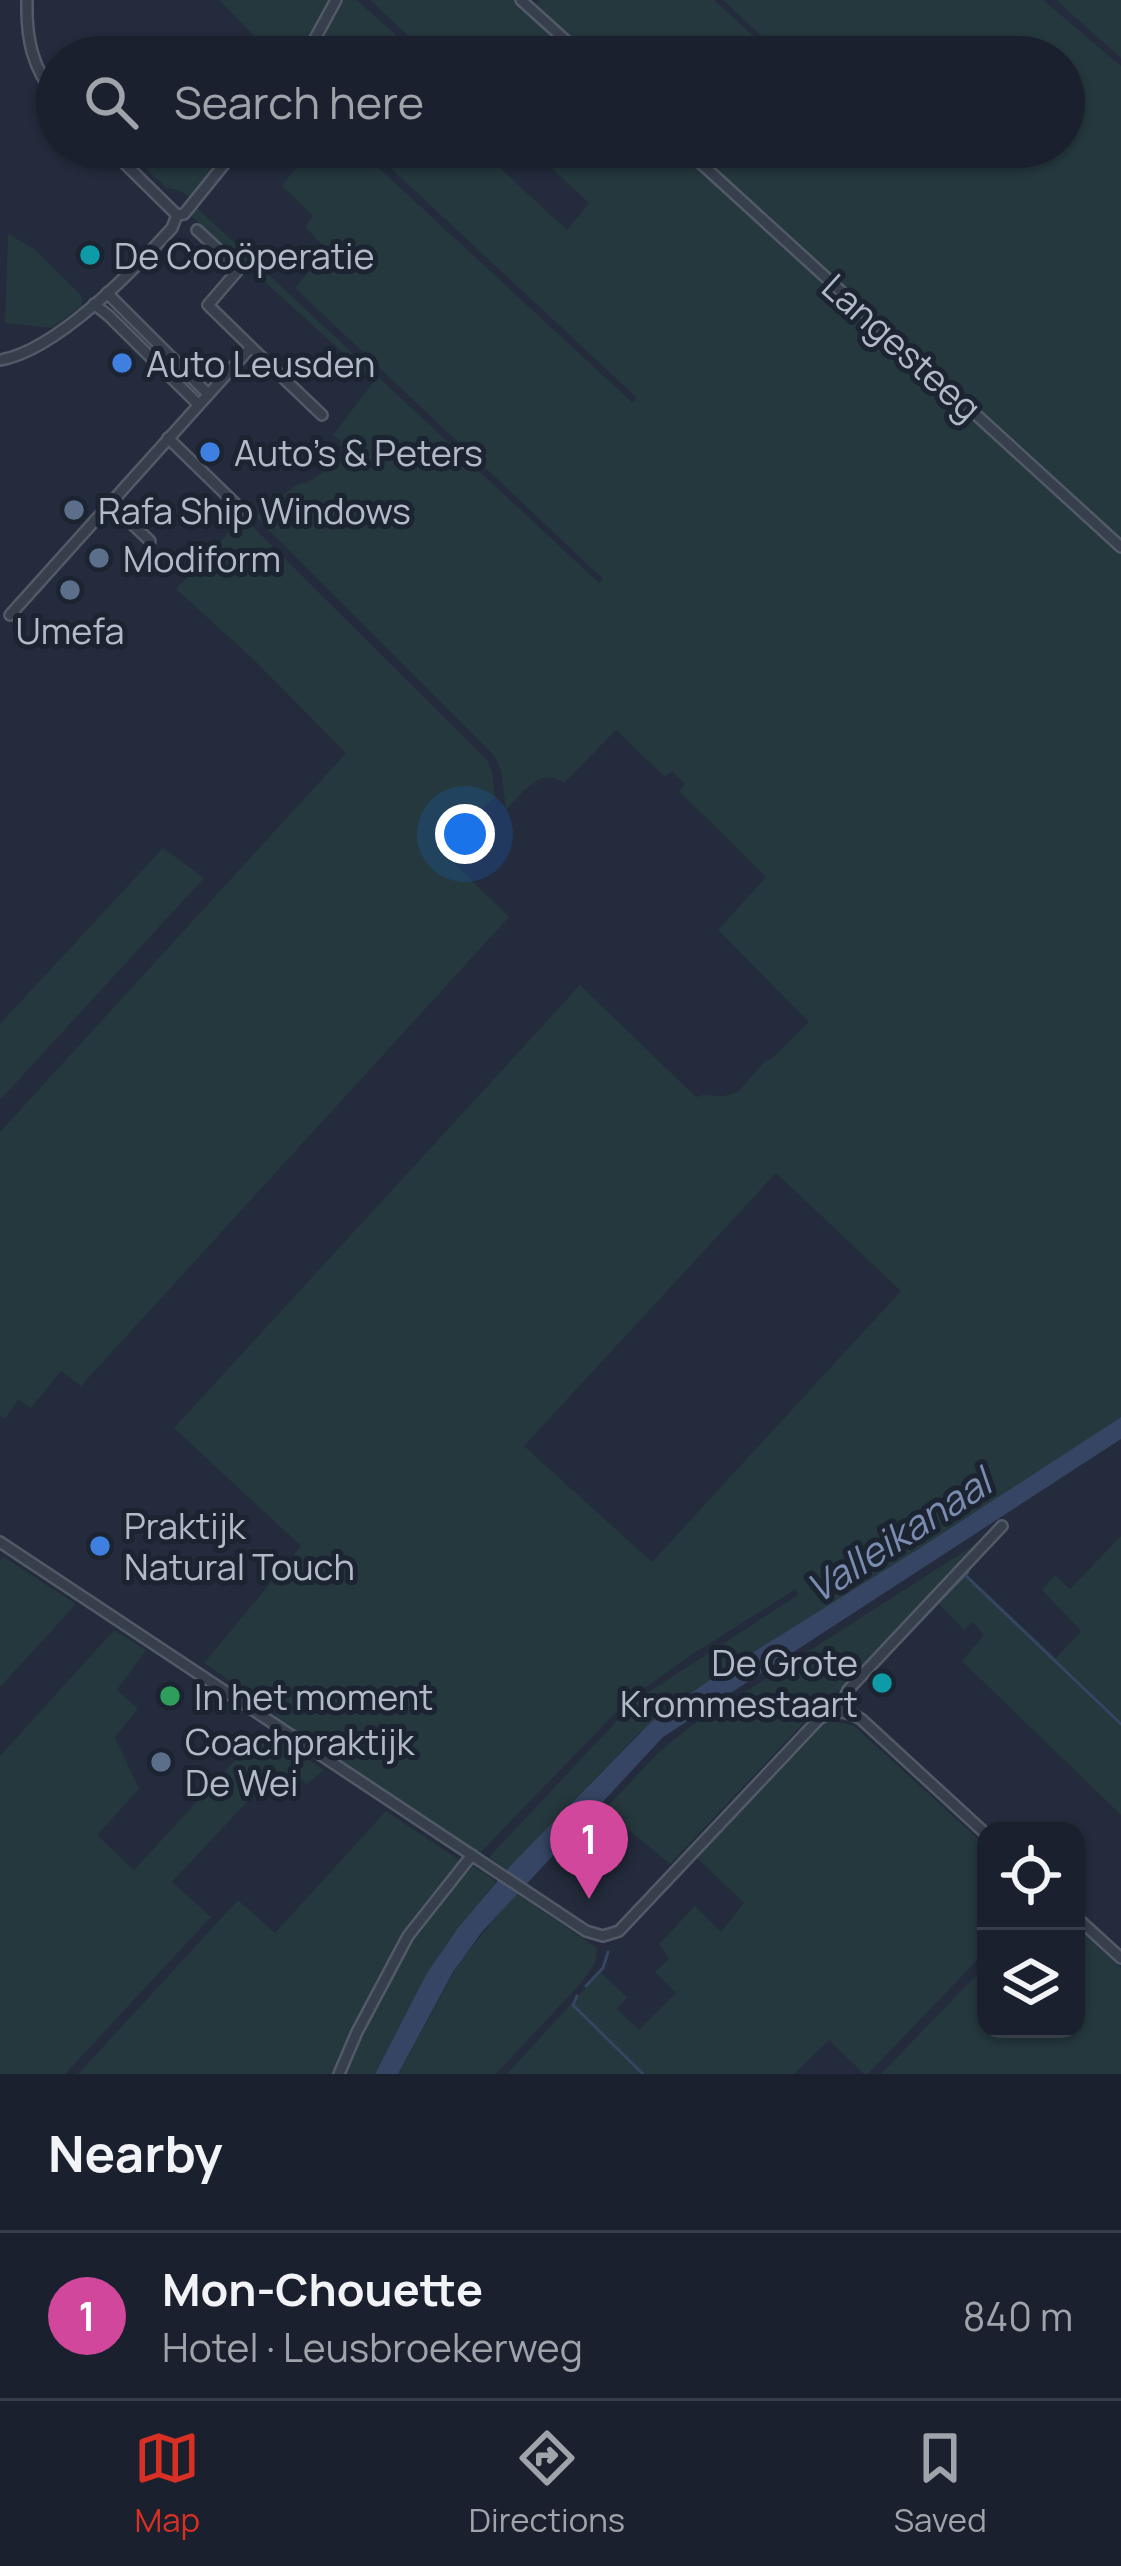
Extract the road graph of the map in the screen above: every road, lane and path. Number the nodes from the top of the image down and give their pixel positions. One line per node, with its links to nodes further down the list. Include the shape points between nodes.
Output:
1 (27, 0): 6 (street)
2 (336, 0): 4 (street)
3 (520, 0): 5 (street)
4 (316, 36)
5 (560, 36)
6 (36, 65)
7 (130, 168): 10 (street)
8 (221, 168): 10 (street)
9 (706, 168): 23 (street, Langesteeg)
10 (177, 214): 12 (street)
11 (197, 230): 14 (street, via 239,269 208,305)
12 (107, 293): 13 (street); 16 (street)
13 (94, 304): 15 (street); 17 (street)
14 (251, 347): 16 (street); 18 (street)
15 (0, 360)
16 (208, 393): 17 (street)
17 (198, 404): 19 (street)
18 (322, 415)
19 (168, 438): 20 (street); 21 (street)
20 (109, 502): 22 (street); 24 (street)
21 (246, 514)
22 (150, 541)
23 (1121, 547)
24 (10, 615)
25 (999, 1527): 27 (street, via 848,1690)
26 (0, 1543): 29 (street)
27 (838, 1712): 28 (street, via 861,1719); 29 (street, via 819,1719 619,1931 586,1930)
28 (977, 1826)
29 (472, 1855): 32 (street, via 408,1936)
30 (1085, 1925): 31 (street)
31 (1121, 1958)
32 (339, 2074)

